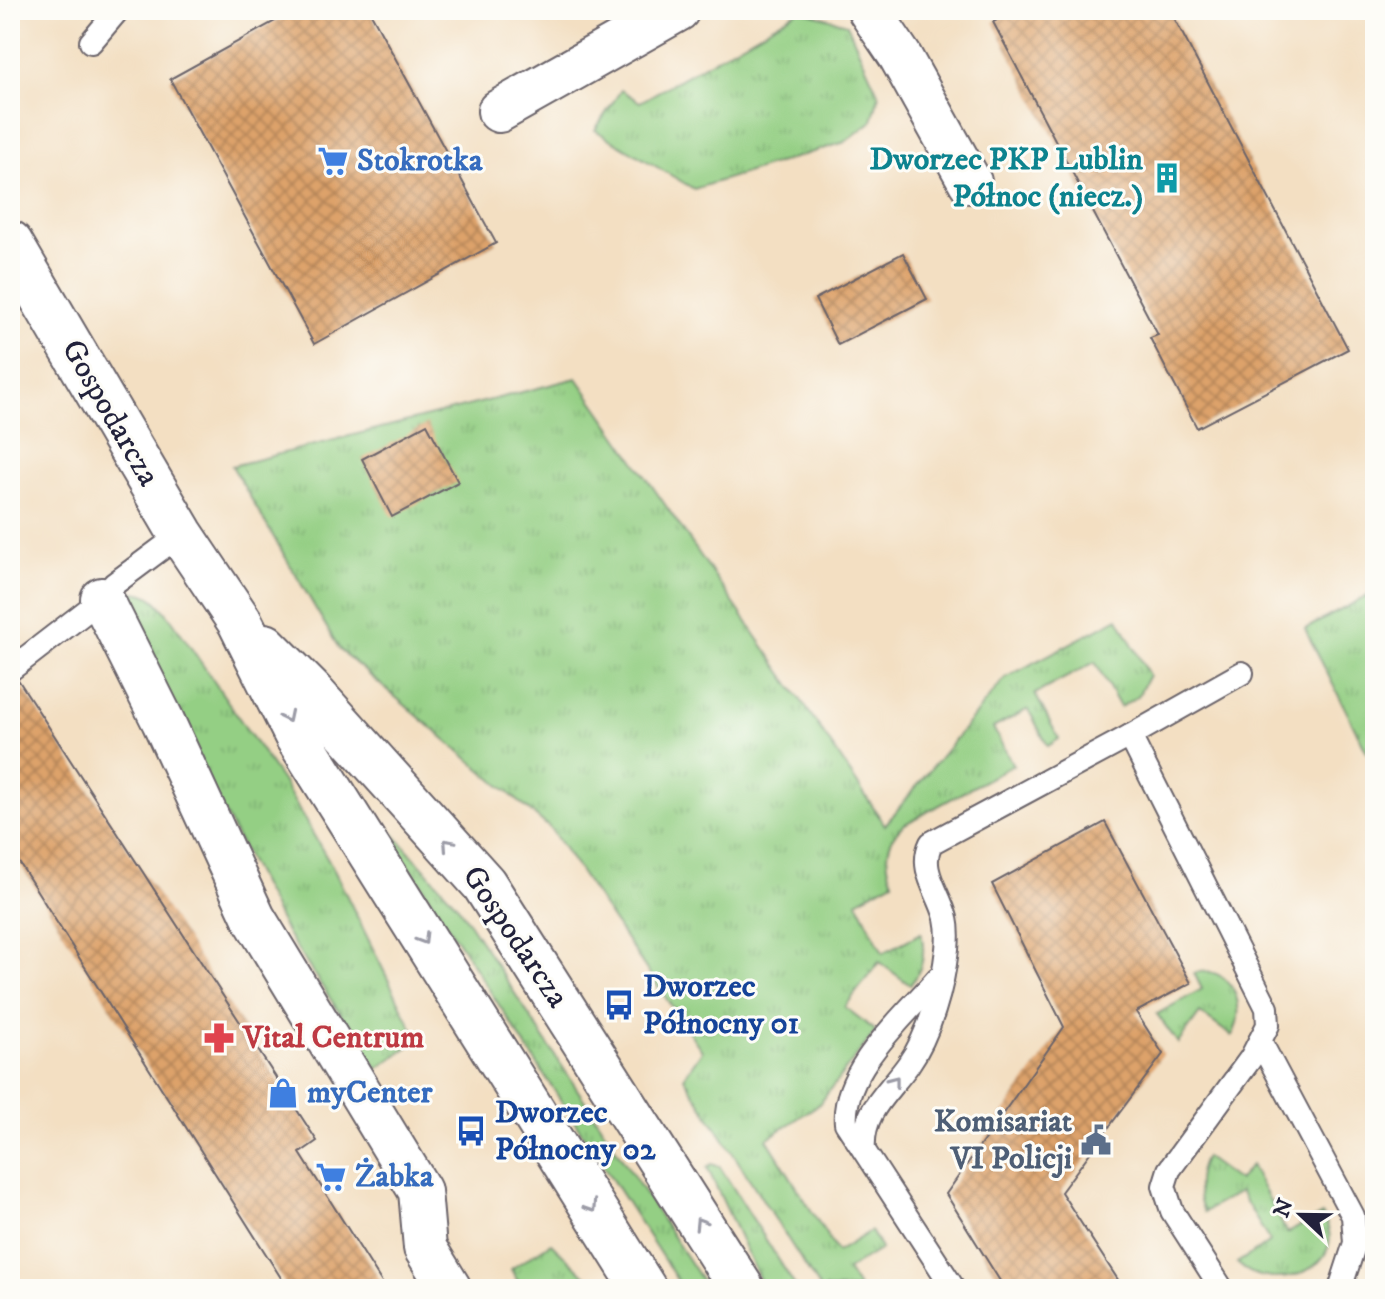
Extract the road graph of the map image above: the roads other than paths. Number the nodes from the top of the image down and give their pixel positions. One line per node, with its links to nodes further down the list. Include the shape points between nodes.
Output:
1 (118, 10): 4 (lane)
2 (678, 10): 5 (street)
3 (869, 10): 6 (street)
4 (91, 42)
5 (499, 111)
6 (970, 182)
7 (10, 243): 8 (street, Gospodarcza)
8 (181, 534): 9 (lane); 10 (street, Gospodarcza)
9 (102, 599): 11 (lane); 17 (street, via 254,918 420,1191 425,1248)
10 (240, 622): 18 (street, Gospodarcza, one-way to 18, via 297,736); 19 (street, Gospodarcza, one-way to 10, via 484,884 310,691)
11 (10, 670)
12 (1242, 673): 13 (lane)
13 (1130, 736): 14 (lane, via 931,843 925,856 946,919); 15 (lane, via 1267,1008 1268,1025)
14 (944, 971): 16 (lane, one-way to 14, via 867,1119 908,1064); 16 (lane, via 881,1042 848,1094 846,1123)
15 (1260, 1041): 21 (lane, via 1169,1170 1164,1186 1172,1211); 22 (lane, via 1353,1216 1355,1243)
16 (864, 1150): 20 (lane)
17 (450, 1289)
18 (644, 1289)
19 (742, 1289)
20 (954, 1289)
21 (1222, 1289)
22 (1340, 1289)

